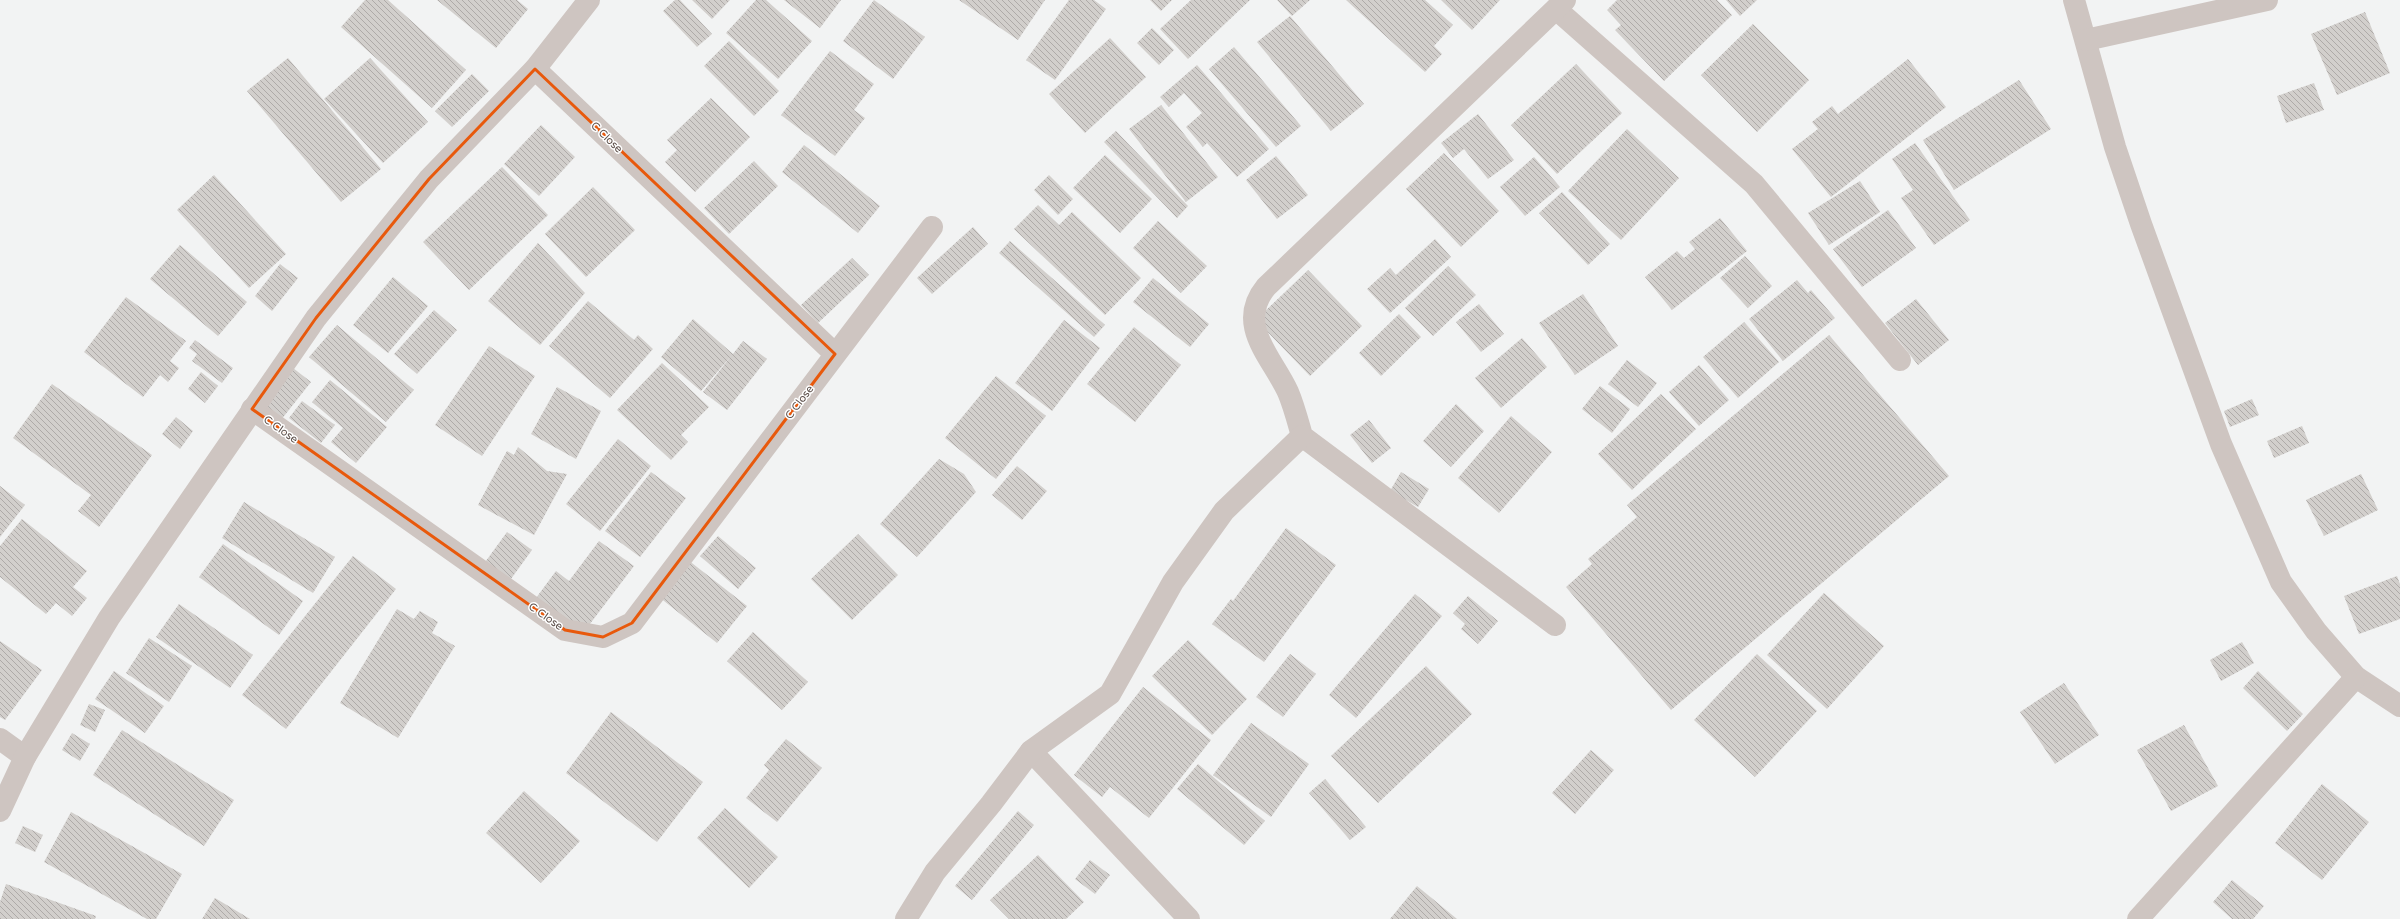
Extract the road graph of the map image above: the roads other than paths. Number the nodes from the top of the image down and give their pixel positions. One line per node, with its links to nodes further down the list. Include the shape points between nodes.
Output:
1 (589, 0): 6 (street)
2 (2074, 0): 5 (street)
3 (2267, 0): 5 (street)
4 (1560, 4): 9 (street, via 1754,184); 11 (street, via 1257,298 1253,314 1254,328 1259,342 1288,393)
5 (2086, 40): 13 (street, via 2115,147 2221,444 2281,582 2316,631)
6 (535, 69): 8 (street, C Close); 10 (street, via 419,191 316,318)
7 (932, 227): 8 (street, C Close)
8 (835, 354): 10 (street, C Close, via 632,623 603,638 565,630)
9 (1900, 360)
10 (252, 409): 17 (street, via 109,618)
11 (1302, 436): 12 (street); 16 (street, via 1224,511 1172,582 1110,694)
12 (1555, 625)
13 (2356, 677): 14 (street); 21 (street)
14 (2400, 706)
15 (0, 739): 17 (street)
16 (1031, 751): 19 (street, via 935,872); 20 (street)
17 (25, 757): 18 (street)
18 (0, 811)
19 (906, 919)
20 (1189, 919)
21 (2138, 919)

